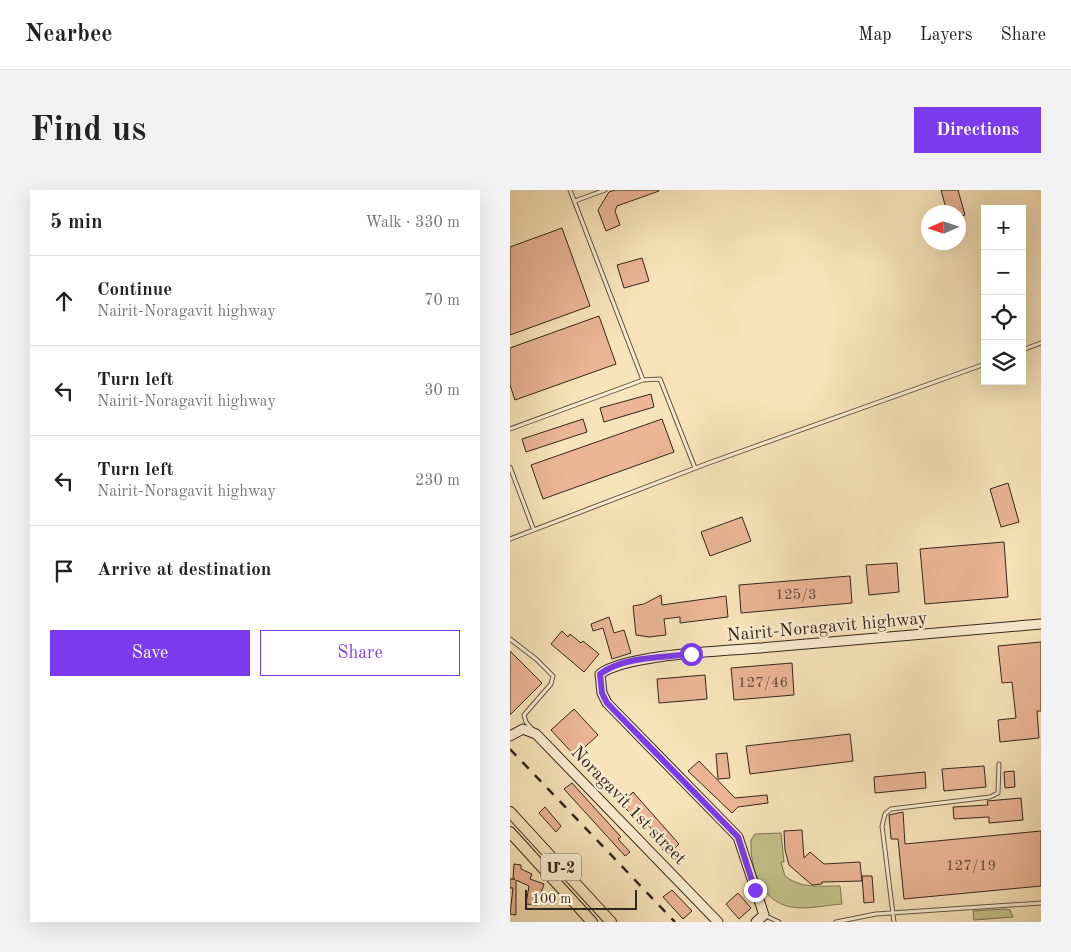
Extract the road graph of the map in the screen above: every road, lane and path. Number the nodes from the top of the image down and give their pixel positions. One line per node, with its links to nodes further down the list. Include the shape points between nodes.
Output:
1 (570, 190): 3 (lane)
2 (606, 190): 3 (lane)
3 (575, 202): 7 (lane)
4 (1041, 343): 5 (lane)
5 (1026, 349)
6 (981, 365): 10 (lane)
7 (643, 380): 8 (lane); 10 (lane, via 660,379)
8 (510, 429)
9 (510, 467): 11 (lane)
10 (695, 468): 11 (lane)
11 (533, 528): 12 (lane)
12 (510, 539)
13 (1041, 624): 21 (street, Nairit-Noragavit highway, via 691,654 630,662 609,667 600,674 602,693 607,703 738,837)
14 (510, 639): 15 (lane, via 553,676 551,684 524,715)
15 (536, 734): 16 (street, via 523,729); 26 (street, Noragavit 1st street)
16 (510, 736)
17 (999, 764): 22 (lane, via 998,792 990,797 891,809 884,814 882,826)
18 (510, 812): 25 (main road, Մ-2)
19 (510, 832): 24 (main road, Մ-2)
20 (1041, 903): 22 (lane)
21 (764, 914): 27 (street); 28 (lane); 29 (lane)
22 (893, 914): 23 (lane); 32 (lane)
23 (858, 917): 30 (lane); 31 (lane)
24 (592, 922)
25 (611, 922)
26 (718, 922)
27 (756, 922)
28 (772, 922)
29 (779, 922)
30 (836, 922)
31 (858, 922)
32 (894, 922)

